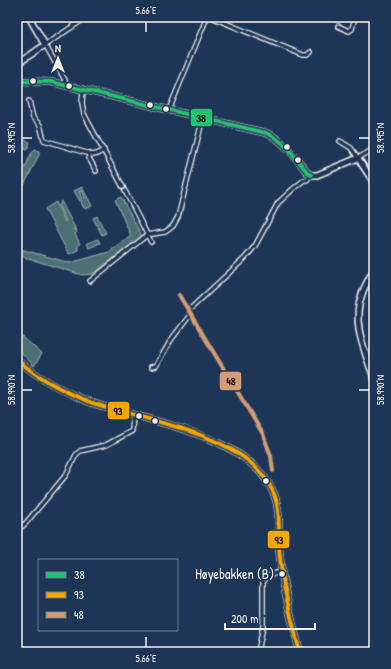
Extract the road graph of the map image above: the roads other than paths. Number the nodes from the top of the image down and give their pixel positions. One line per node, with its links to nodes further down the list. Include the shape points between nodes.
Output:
1 (29, 17): 7 (main road)
2 (87, 17): 7 (street)
3 (207, 17): 14 (street)
4 (211, 17): 8 (street, via 300,54 307,55)
5 (355, 17): 6 (street, via 349,31)
6 (338, 26)
7 (46, 46): 9 (main road); 11 (street, via 65,80)
8 (311, 52)
9 (17, 64)
10 (17, 81): 11 (main road, via 42,81)
11 (65, 86): 12 (main road)
12 (83, 90): 14 (main road); 18 (street, via 84,114)
13 (29, 101): 19 (street, via 33,118 40,125 44,140)
14 (169, 110): 15 (main road)
15 (203, 118): 22 (main road, via 275,137); 26 (street, via 178,217 173,226 165,232)
16 (340, 141): 20 (street, via 351,148)
17 (374, 149): 20 (street)
18 (104, 150): 19 (street, via 95,155); 24 (street)
19 (89, 154): 21 (street)
20 (358, 158): 22 (main road, via 320,174); 23 (main road)
21 (96, 171)
22 (309, 173): 31 (street, via 307,180 278,203 255,246 245,258)
23 (374, 183)
24 (123, 187)
25 (125, 191): 26 (street)
26 (147, 235): 27 (street); 29 (street)
27 (151, 242)
28 (374, 269): 36 (main road, via 362,293 358,320 359,332)
29 (90, 281)
30 (179, 295): 31 (street)
31 (188, 311): 32 (street)
32 (190, 315): 35 (street, via 156,366); 39 (street, via 263,434)
33 (17, 357): 37 (highway)
34 (17, 360): 37 (highway, via 57,388)
35 (151, 367)
36 (374, 378)
37 (69, 393): 38 (highway)
38 (133, 415): 40 (street, via 132,431 106,445 80,451 66,475); 41 (highway, via 215,441 259,471 269,484 276,503)
39 (274, 471)
40 (17, 530)
41 (282, 571): 42 (street, via 268,576 263,581 263,626); 43 (highway)
42 (258, 652)
43 (300, 652)

